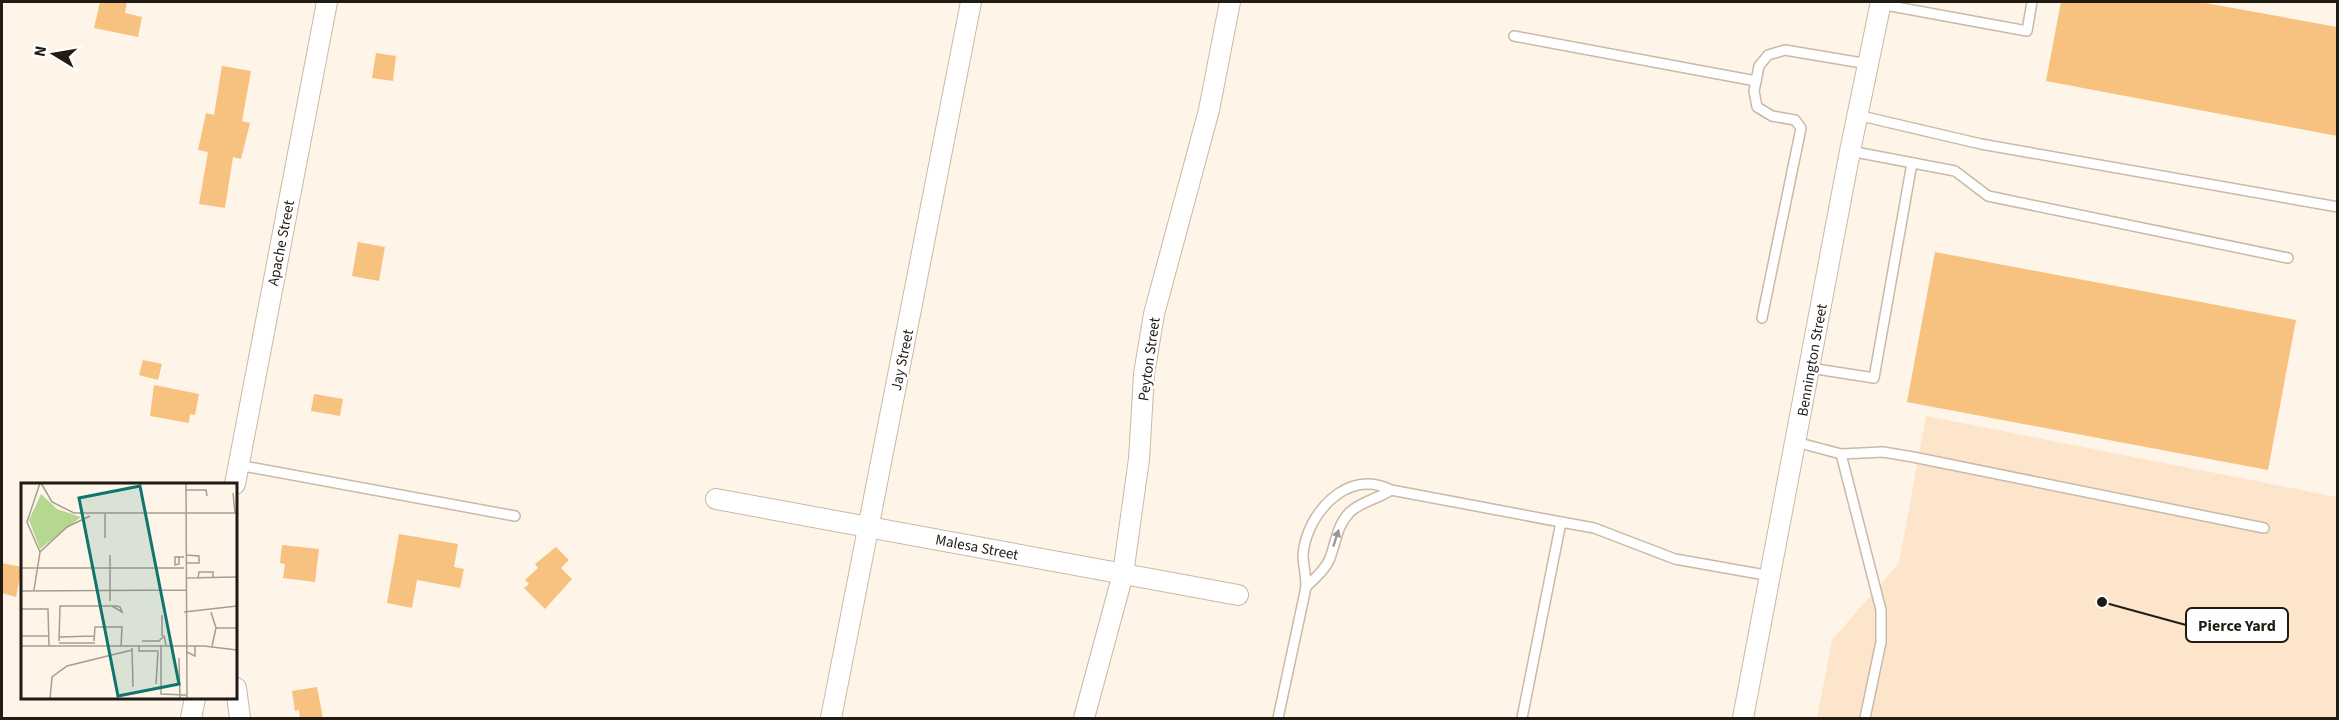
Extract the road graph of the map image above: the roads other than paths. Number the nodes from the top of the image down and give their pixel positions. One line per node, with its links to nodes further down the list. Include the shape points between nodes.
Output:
1 (327, 2): 19 (street, Apache Street)
2 (971, 2): 24 (street, Jay Street)
3 (1230, 2): 26 (street, Peyton Street, via 1209,110 1154,314)
4 (2032, 2): 6 (lane, via 2027,31)
5 (1881, 3): 6 (lane); 8 (street, Bennington Street)
6 (1928, 6)
7 (1514, 36): 9 (lane)
8 (1868, 64): 9 (lane, via 1785,50 1768,55 1759,66); 10 (street, Bennington Street)
9 (1756, 81): 15 (lane, via 1757,106 1772,116 1795,120 1801,128)
10 (1857, 115): 11 (street, Bennington Street); 13 (lane, via 1981,144)
11 (1850, 151): 12 (lane); 16 (street, Bennington Street)
12 (1912, 163): 14 (lane, via 1955,171 1988,196); 16 (lane, via 1874,378)
13 (2337, 207)
14 (2288, 258)
15 (1762, 318)
16 (1810, 368): 17 (street, Bennington Street)
17 (1796, 442): 18 (lane); 27 (street, Bennington Street)
18 (1840, 454): 25 (lane, via 1883,452 1912,457); 39 (lane, via 1881,610 1881,642)
19 (237, 475): 22 (lane)
20 (1391, 490): 23 (lane); 28 (lane, one-way to 20, via 1330,561 1341,523 1349,513); 28 (lane, via 1383,485 1353,487 1332,496 1314,517 1303,555)
21 (716, 498): 24 (street, Malesa Street)
22 (515, 516)
23 (1561, 522): 27 (lane, via 1594,528 1675,559); 37 (lane)
24 (868, 526): 26 (street, Malesa Street); 34 (street, Jay Street)
25 (2264, 528)
26 (1123, 574): 29 (street, Malesa Street); 35 (street, Peyton Street)
27 (1771, 576): 38 (street, Bennington Street)
28 (1306, 587): 36 (lane)
29 (1238, 594)
30 (237, 696): 33 (street)
31 (195, 699): 32 (street)
32 (191, 718)
33 (240, 718)
34 (831, 718)
35 (1084, 718)
36 (1278, 718)
37 (1522, 718)
38 (1743, 718)
39 (1865, 718)

